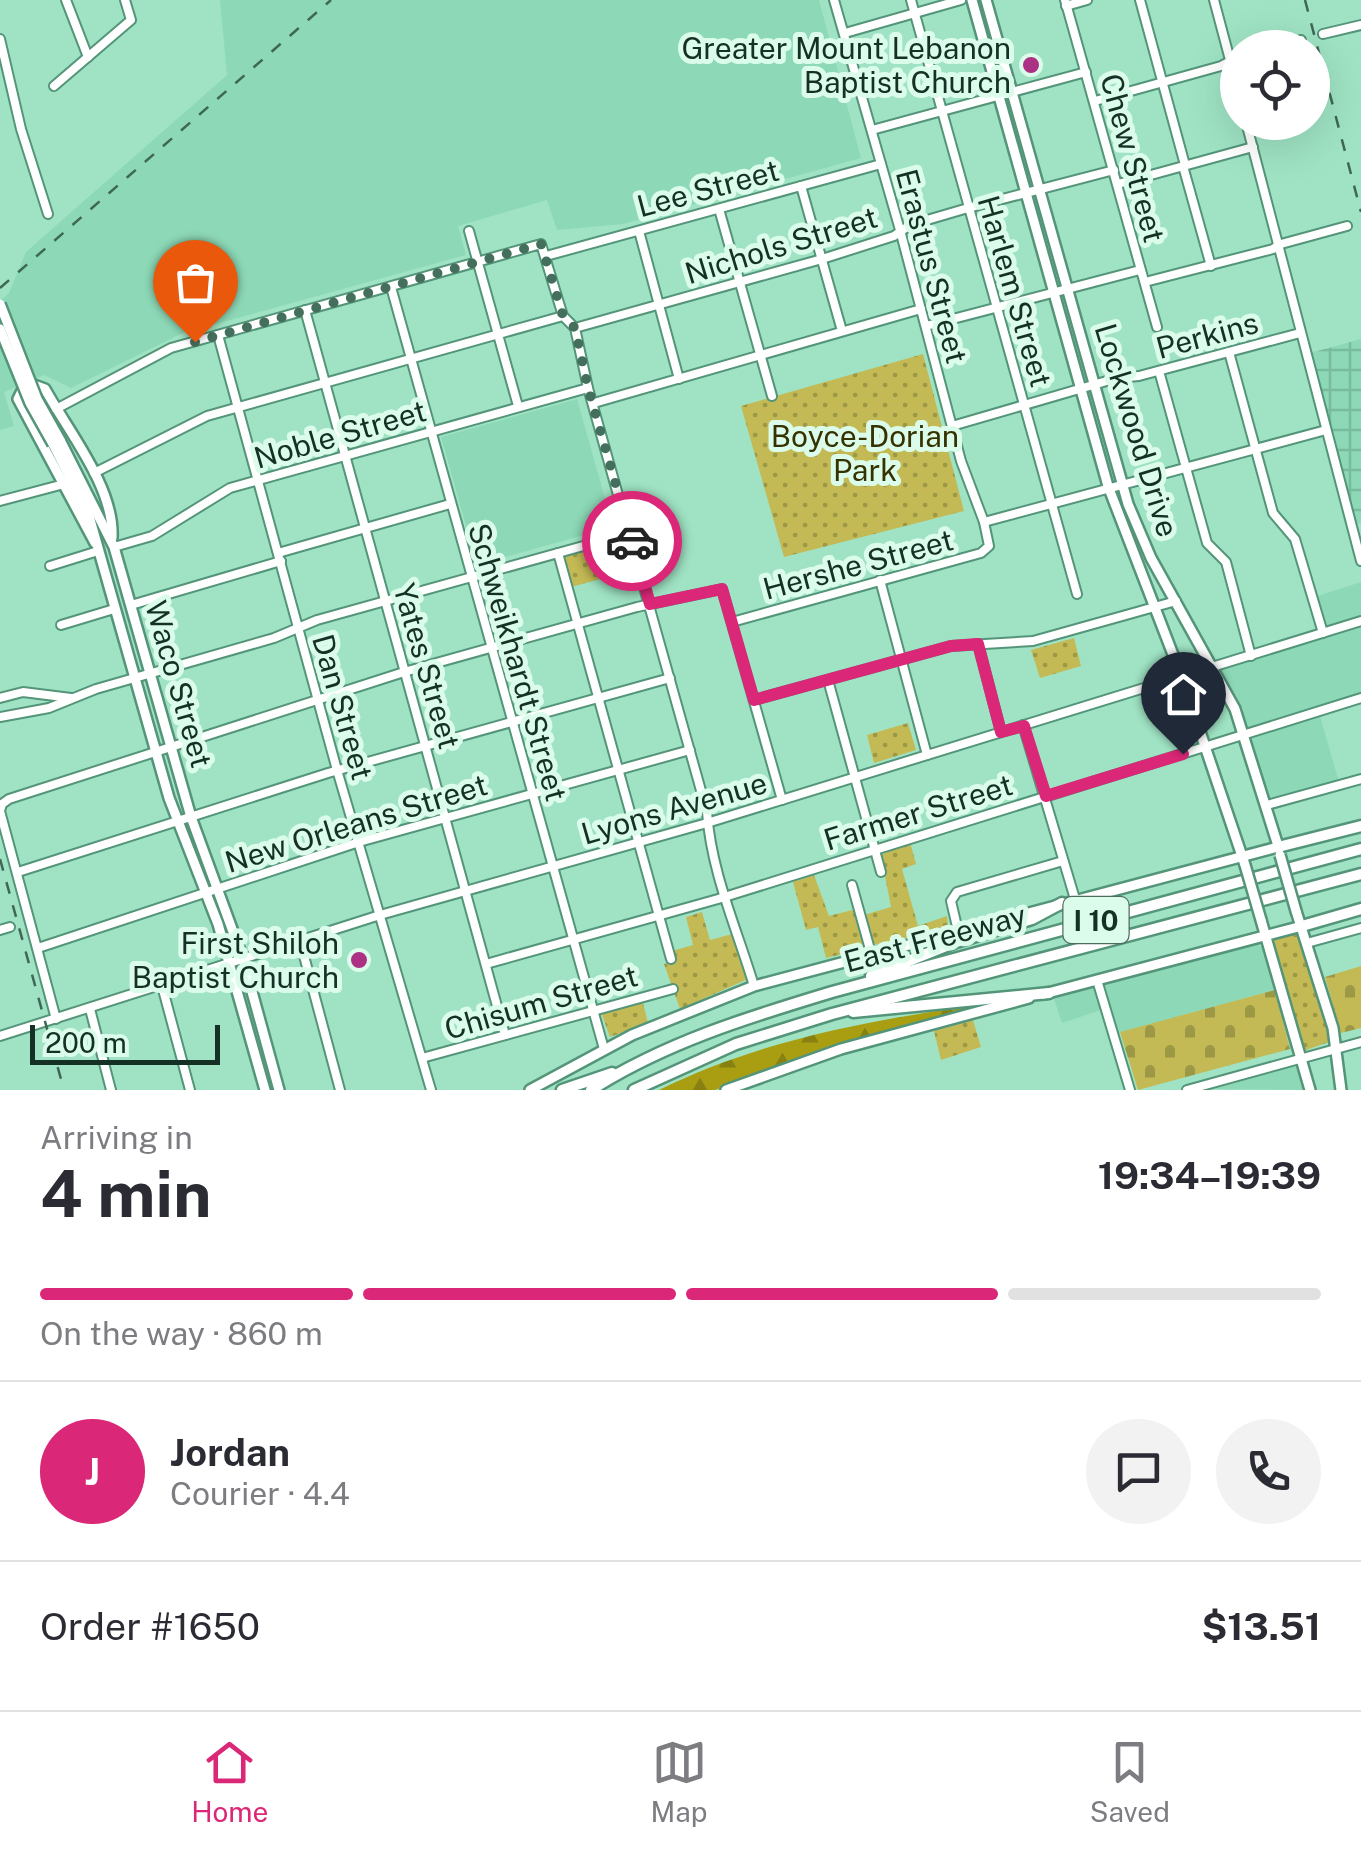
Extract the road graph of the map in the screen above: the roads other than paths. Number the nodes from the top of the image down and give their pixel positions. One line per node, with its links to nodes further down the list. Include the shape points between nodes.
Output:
1 (66, 0): 18 (street)
2 (125, 0): 18 (street, via 131,20)
3 (834, 0): 15 (street, Erastus Street)
4 (911, 0): 12 (street, Harlem Street)
5 (960, 0): 12 (street)
6 (972, 0): 24 (main road, Lockwood Drive)
7 (986, 0): 23 (main road, Lockwood Drive)
8 (1087, 0): 11 (street)
9 (1140, 0): 21 (street)
10 (1214, 0): 14 (street)
11 (1066, 3): 20 (street, Chew Street)
12 (915, 14): 15 (street); 26 (street, Harlem Street)
13 (1361, 26): 16 (street)
14 (1224, 30)
15 (845, 33): 27 (street, Erastus Street)
16 (1330, 33)
17 (0, 39): 39 (street)
18 (88, 57): 22 (street)
19 (1220, 63): 21 (street)
20 (1086, 72): 23 (street); 25 (street, Chew Street)
21 (1162, 82): 25 (street); 31 (street)
22 (54, 86)
23 (1012, 92): 24 (street); 35 (main road, Lockwood Drive)
24 (999, 96): 26 (street); 36 (main road, Lockwood Drive)
25 (1095, 101): 32 (street, Chew Street)
26 (941, 112): 27 (street); 38 (street, Harlem Street)
27 (872, 130): 30 (street, Erastus Street)
28 (1251, 140): 29 (street)
29 (1253, 148): 31 (street); 44 (street)
30 (881, 164): 34 (street, Lee Street); 41 (street, Erastus Street)
31 (1184, 165): 33 (street); 48 (street)
32 (1114, 170): 33 (street, Chew Street); 35 (street, Nichols Street)
33 (1118, 184): 49 (street, Chew Street)
34 (802, 186): 37 (street, Lee Street); 46 (street)
35 (1040, 190): 36 (street, Nichols Street); 53 (main road, Lockwood Drive)
36 (1027, 193): 38 (street, Nichols Street); 54 (main road, Lockwood Drive)
37 (719, 208): 43 (street, Lee Street); 50 (street)
38 (968, 208): 41 (street, Nichols Street); 57 (street, Harlem Street)
39 (48, 214)
40 (1347, 226): 44 (street)
41 (900, 230): 46 (street, Nichols Street); 59 (street, Erastus Street)
42 (468, 231): 47 (street)
43 (639, 231): 45 (street, Lee Street); 56 (street)
44 (1278, 246): 48 (street); 66 (street)
45 (546, 256): 47 (street, via 541,244); 60 (street)
46 (822, 259): 50 (street, Nichols Street); 65 (street)
47 (477, 262): 52 (street); 67 (street)
48 (1211, 266): 51 (street)
49 (1140, 270): 51 (street, Chew Street); 53 (street)
50 (741, 282): 56 (street, Nichols Street); 70 (street)
51 (1145, 282): 63 (street, Chew Street)
52 (392, 287): 58 (street); 71 (street, Schweikhardt Street)
53 (1068, 289): 54 (street); 75 (main road, Lockwood Drive)
54 (1055, 292): 57 (street); 77 (main road, Lockwood Drive)
55 (0, 304): 87 (main road, Waco Street, bridge)
56 (659, 304): 62 (street, Nichols Street); 73 (street)
57 (996, 308): 61 (street); 81 (street, Harlem Street)
58 (305, 310): 68 (street); 74 (street, Yates Street)
59 (921, 310): 61 (street, Erastus Street); 65 (street)
60 (563, 316): 62 (street); 67 (street)
61 (926, 326): 84 (street, Erastus Street)
62 (575, 328): 76 (street)
63 (1157, 328)
64 (0, 329): 87 (main road, Waco Street, bridge, via 30,403)
65 (842, 331): 70 (street)
66 (1300, 332): 69 (street, Perkins); 85 (street)
67 (497, 334): 71 (street); 80 (street)
68 (218, 335): 82 (street, via 172,348); 83 (street, Dan Street)
69 (1229, 352): 72 (street, Perkins); 88 (street)
70 (759, 355): 73 (street); 78 (street)
71 (411, 359): 74 (street); 86 (street, Schweikhardt Street)
72 (1159, 371): 75 (street, Perkins); 90 (street)
73 (679, 379): 79 (street)
74 (325, 383): 83 (street); 89 (street, Yates Street)
75 (1094, 385): 77 (street, Perkins); 93 (main road, Lockwood Drive)
76 (588, 388): 79 (street); 80 (street, Noble Street)
77 (1082, 389): 81 (street, Perkins); 95 (main road, Lockwood Drive)
78 (772, 396)
79 (594, 403): 101 (street)
80 (518, 406): 86 (street, Noble Street)
81 (1024, 406): 84 (street, Perkins); 97 (street, Harlem Street)
82 (56, 408): 91 (main road); 94 (main road, via 45,388 34,385 18,399)
83 (239, 408): 91 (street, via 207,416); 92 (street, Dan Street)
84 (952, 426): 99 (street, Erastus Street)
85 (1326, 430): 88 (street, Hershe Street); 107 (street)
86 (431, 432): 89 (street, Noble Street); 98 (street, Schweikhardt Street)
87 (57, 442): 103 (main road, Waco Street); 104 (main road, Waco Street)
88 (1255, 450): 90 (street, Hershe Street); 123 (street, via 1275,517 1295,539)
89 (344, 456): 92 (street, Noble Street); 100 (street, Yates Street)
90 (1186, 469): 93 (street, Hershe Street); 126 (street, via 1207,542 1226,562)
91 (94, 473): 103 (main road, via 112,522)
92 (259, 480): 103 (street, Noble Street, via 211,497 152,536); 106 (street, Dan Street)
93 (1122, 482): 95 (street, Hershe Street); 113 (main road, Lockwood Drive, via 1144,543)
94 (64, 484): 96 (street); 104 (main road)
95 (1108, 486): 97 (street, Hershe Street); 116 (main road, Lockwood Drive)
96 (0, 501)
97 (1052, 503): 99 (street, Hershe Street); 111 (street, Harlem Street)
98 (450, 504): 100 (street); 109 (street, Schweikhardt Street)
99 (984, 522): 102 (street, Erastus Street)
100 (364, 529): 106 (street); 112 (street, Yates Street)
101 (630, 533): 105 (street); 115 (street)
102 (990, 543): 110 (street, Hershe Street, via 981,553)
103 (112, 544): 114 (main road, Waco Street)
104 (98, 548): 108 (street); 117 (main road, Waco Street)
105 (558, 554): 109 (street); 120 (street)
106 (279, 557): 114 (street); 122 (street, Dan Street)
107 (1361, 561)
108 (50, 566)
109 (470, 576): 112 (street); 125 (street, Schweikhardt Street)
110 (880, 580): 119 (street, Hershe Street); 127 (street)
111 (1078, 594)
112 (384, 600): 122 (street); 129 (street, Yates Street)
113 (1176, 601): 116 (street); 128 (main road, Lockwood Drive)
114 (130, 604): 130 (main road, Waco Street)
115 (650, 604): 119 (street, via 722,589); 120 (street); 132 (street)
116 (1153, 608): 124 (street, via 1033,641); 133 (main road, Lockwood Drive)
117 (114, 610): 121 (street); 131 (main road, Waco Street)
118 (1361, 620): 123 (street, Lyons Avenue)
119 (732, 622): 141 (street)
120 (578, 624): 125 (street); 136 (street)
121 (61, 625)
122 (298, 630): 130 (street); 140 (street, Dan Street)
123 (1323, 633): 126 (street, Lyons Avenue)
124 (978, 644): 127 (street); 146 (street)
125 (492, 648): 129 (street); 144 (street, Schweikhardt Street)
126 (1250, 656): 128 (street, Lyons Avenue)
127 (901, 660): 134 (street); 153 (street)
128 (1214, 667): 133 (street, Lyons Avenue); 147 (main road, Lockwood Drive)
129 (404, 672): 140 (street); 148 (street, Yates Street)
130 (150, 675): 131 (street); 150 (main road, Waco Street)
131 (135, 678): 138 (street); 152 (main road, Waco Street)
132 (670, 678): 136 (street); 151 (street)
133 (1182, 678): 145 (street, Lyons Avenue); 149 (main road, Lockwood Drive)
134 (828, 680): 141 (street); 156 (street)
135 (18, 693): 137 (street); 138 (street); 142 (street)
136 (599, 697): 144 (street); 155 (street)
137 (0, 698)
138 (72, 698): 142 (street)
139 (1361, 698): 147 (street, Farmer Street)
140 (319, 699): 150 (street); 154 (street, Dan Street)
141 (754, 700): 160 (street)
142 (22, 713): 143 (street)
143 (0, 717)
144 (514, 721): 148 (street); 158 (street, Schweikhardt Street)
145 (1024, 726): 146 (street, Lyons Avenue); 159 (street)
146 (1001, 732): 153 (street, Lyons Avenue)
147 (1244, 734): 149 (street, Farmer Street); 161 (main road, Lockwood Drive)
148 (426, 746): 154 (street); 163 (street, Yates Street)
149 (1206, 746): 159 (street, Farmer Street); 173 (main road, Lockwood Drive)
150 (170, 747): 152 (street); 162 (main road, Waco Street)
151 (690, 750): 155 (street, New Orleans Street); 165 (street)
152 (155, 752): 164 (main road, Waco Street); 175 (street, via 2,804)
153 (927, 755): 156 (street, Lyons Avenue)
154 (337, 770): 162 (street); 167 (street, Dan Street)
155 (620, 770): 158 (street, New Orleans Street); 168 (street)
156 (854, 778): 160 (street, Lyons Avenue); 170 (street)
157 (1361, 779): 161 (street)
158 (532, 794): 163 (street, New Orleans Street); 174 (street, Schweikhardt Street)
159 (1046, 796): 170 (street, Farmer Street); 172 (street)
160 (782, 800): 165 (street, Lyons Avenue)
161 (1267, 806): 171 (main road, Lockwood Drive)
162 (191, 816): 164 (street); 179 (main road, Waco Street)
163 (446, 818): 167 (street, New Orleans Street); 180 (street, Yates Street)
164 (177, 821): 175 (street); 181 (main road, Waco Street)
165 (708, 823): 168 (street, Lyons Avenue); 182 (street)
166 (1361, 826): 171 (highway)
167 (359, 842): 179 (street, New Orleans Street); 186 (street, Dan Street)
168 (638, 844): 174 (street, Lyons Avenue); 187 (street)
169 (1361, 849): 205 (highway, East Freeway / I 10)
170 (874, 850): 176 (street); 182 (street, Farmer Street)
171 (1279, 851): 173 (main road); 188 (main road, Lockwood Drive, bridge)
172 (1064, 860): 183 (street); 190 (street, via 957,892 951,901)
173 (1243, 860): 183 (main road); 191 (main road, Lockwood Drive, bridge)
174 (552, 867): 180 (street, Lyons Avenue); 192 (street, Schweikhardt Street)
175 (18, 872): 195 (street)
176 (881, 872)
177 (1361, 874): 209 (highway, East Freeway / I 10)
178 (852, 886): 196 (street)
179 (219, 888): 181 (street, New Orleans Street); 198 (main road, Waco Street)
180 (466, 891): 186 (street, Lyons Avenue); 200 (street, Yates Street)
181 (206, 892): 195 (street, New Orleans Street); 199 (main road, Waco Street)
182 (725, 896): 187 (street, Farmer Street); 203 (street)
183 (1075, 900): 184 (main road)
184 (1062, 903): 190 (main road); 205 (highway)
185 (1361, 908): 188 (highway)
186 (380, 915): 193 (street, Lyons Avenue); 216 (street, Dan Street)
187 (659, 916): 192 (street, Farmer Street); 197 (street)
188 (1302, 926): 191 (main road); 194 (main road, Lockwood Drive)
189 (1361, 928): 194 (street)
190 (958, 931): 196 (main road)
191 (1264, 936): 201 (main road); 217 (main road, Lockwood Drive)
192 (572, 940): 200 (street, Farmer Street); 208 (street, Schweikhardt Street)
193 (300, 941): 198 (street, Lyons Avenue); 226 (street)
194 (1307, 943): 214 (main road, Lockwood Drive)
195 (38, 948): 210 (street)
196 (871, 953): 203 (main road)
197 (671, 958)
198 (243, 959): 199 (street, Lyons Avenue); 218 (main road, Waco Street)
199 (230, 963): 202 (street, Lyons Avenue); 219 (main road, Waco Street)
200 (486, 964): 211 (street, Yates Street)
201 (1097, 980): 206 (main road); 234 (street)
202 (162, 986): 207 (street, Lyons Avenue); 223 (street)
203 (754, 986): 215 (main road)
204 (673, 988): 208 (street, Chisum Street)
205 (832, 992): 220 (highway, East Freeway / I 10)
206 (1049, 993): 209 (highway); 233 (main road, via 841,1049)
207 (90, 1009): 210 (street, Lyons Avenue); 222 (street)
208 (592, 1011): 211 (street, Chisum Street); 215 (street, Schweikhardt Street)
209 (832, 1014): 221 (highway, East Freeway / I 10)
210 (56, 1019): 212 (street, Lyons Avenue)
211 (505, 1035): 216 (street, Chisum Street)
212 (0, 1036)
213 (1361, 1042): 214 (street)
214 (1337, 1048): 217 (street); 237 (main road, Lockwood Drive)
215 (604, 1049): 228 (main road)
216 (422, 1058): 227 (street, Dan Street)
217 (1301, 1058): 235 (street); 236 (main road, Lockwood Drive)
218 (270, 1059): 219 (main road); 225 (main road, Waco Street)
219 (258, 1063): 224 (main road, Waco Street)
220 (622, 1070): 229 (highway); 230 (highway, East Freeway / I 10)
221 (665, 1074): 231 (highway, East Freeway / I 10); 232 (highway)
222 (111, 1090)
223 (190, 1090)
224 (265, 1090)
225 (279, 1090)
226 (340, 1090)
227 (431, 1090)
228 (530, 1090)
229 (562, 1090)
230 (591, 1090)
231 (634, 1090)
232 (649, 1090)
233 (726, 1090)
234 (1130, 1090)
235 (1187, 1090)
236 (1310, 1090)
237 (1341, 1090)

